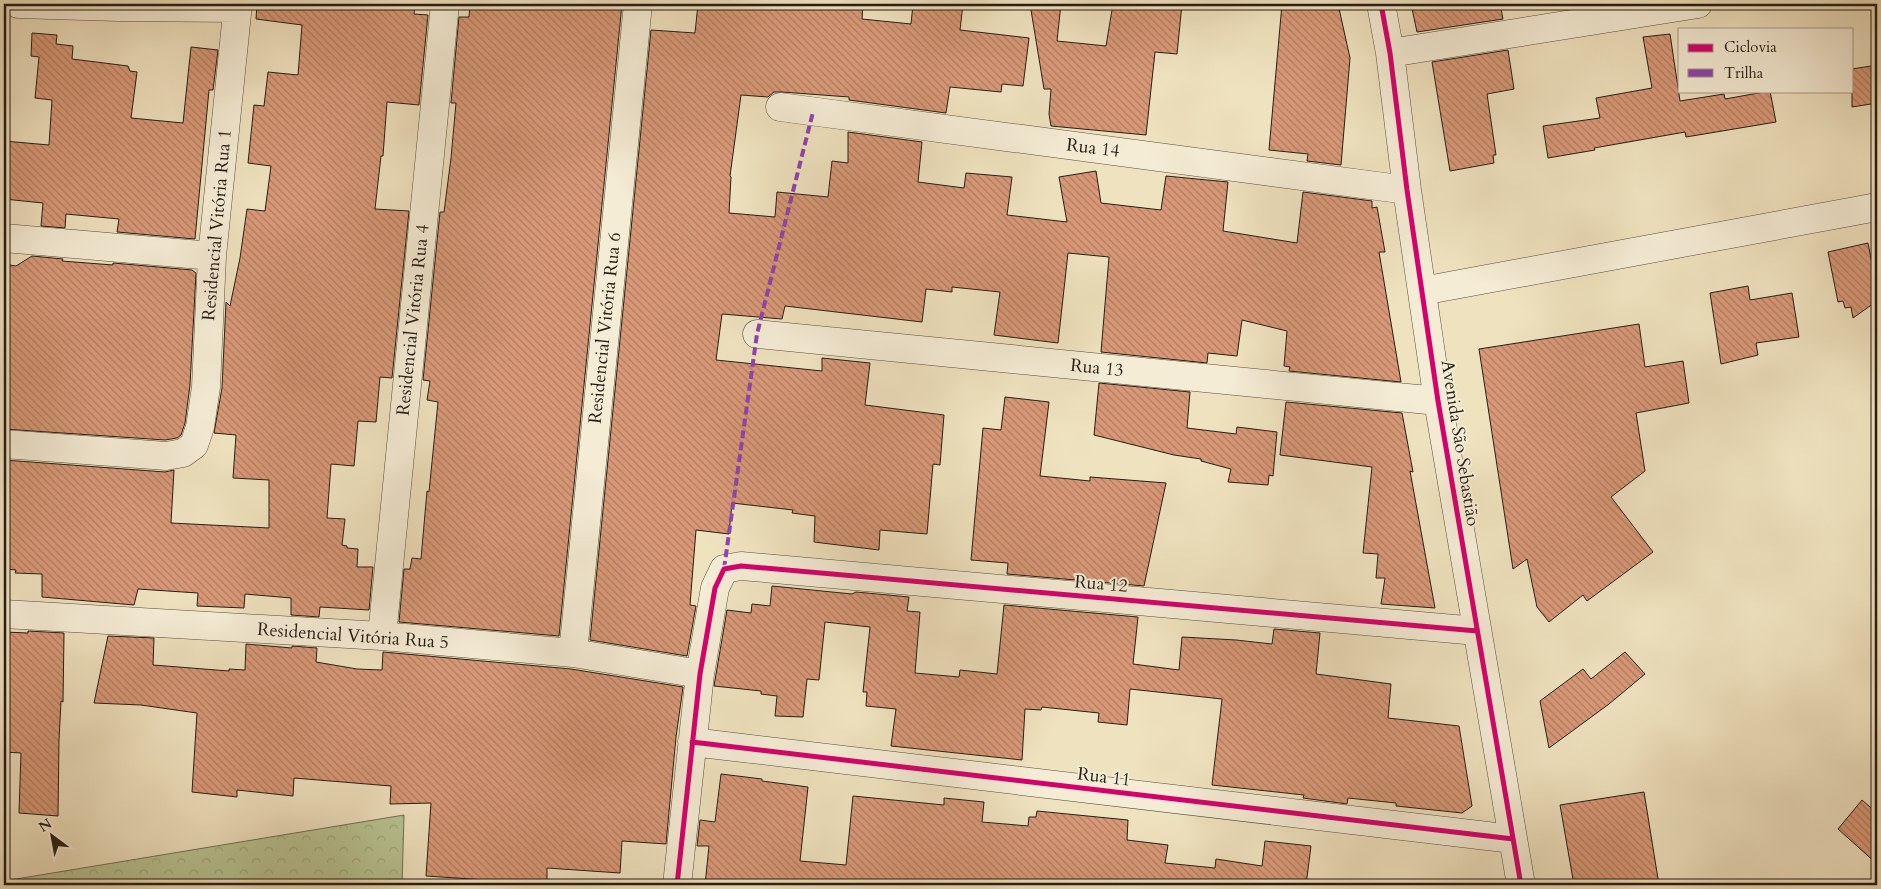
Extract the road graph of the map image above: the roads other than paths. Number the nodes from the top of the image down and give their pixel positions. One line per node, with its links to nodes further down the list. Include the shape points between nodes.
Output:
1 (18, 4): 6 (street, via 118,8)
2 (445, 4): 19 (street, Residencial Vitória Rua 4)
3 (638, 4): 20 (street, Residencial Vitória Rua 6)
4 (1382, 4): 7 (street, Avenida São Sebastião)
5 (1698, 4): 7 (street)
6 (237, 6): 12 (street, Residencial Vitória Rua 1)
7 (1390, 53): 9 (street, Avenida São Sebastião)
8 (780, 107): 9 (street, Rua 14)
9 (1407, 190): 13 (street, Avenida São Sebastião)
10 (1877, 207): 13 (street)
11 (4, 238): 12 (street)
12 (212, 256): 16 (street, Residencial Vitória Rua 1, via 206,387 194,445 183,453 166,456)
13 (1422, 291): 15 (street, Avenida São Sebastião)
14 (756, 334): 15 (street, Rua 13)
15 (1438, 401): 18 (street, Avenida São Sebastião)
16 (4, 444)
17 (4, 614): 19 (street, Residencial Vitória Rua 5)
18 (1477, 631): 21 (street, Rua 12, via 741,566 724,569 715,588); 23 (street, Avenida São Sebastião)
19 (382, 636): 20 (street, Residencial Vitória Rua 5)
20 (573, 653): 21 (street, Residencial Vitória Rua 5)
21 (700, 674): 22 (street)
22 (692, 742): 23 (street, Rua 11); 24 (street)
23 (1513, 839): 25 (street, Avenida São Sebastião)
24 (677, 885)
25 (1521, 885)

